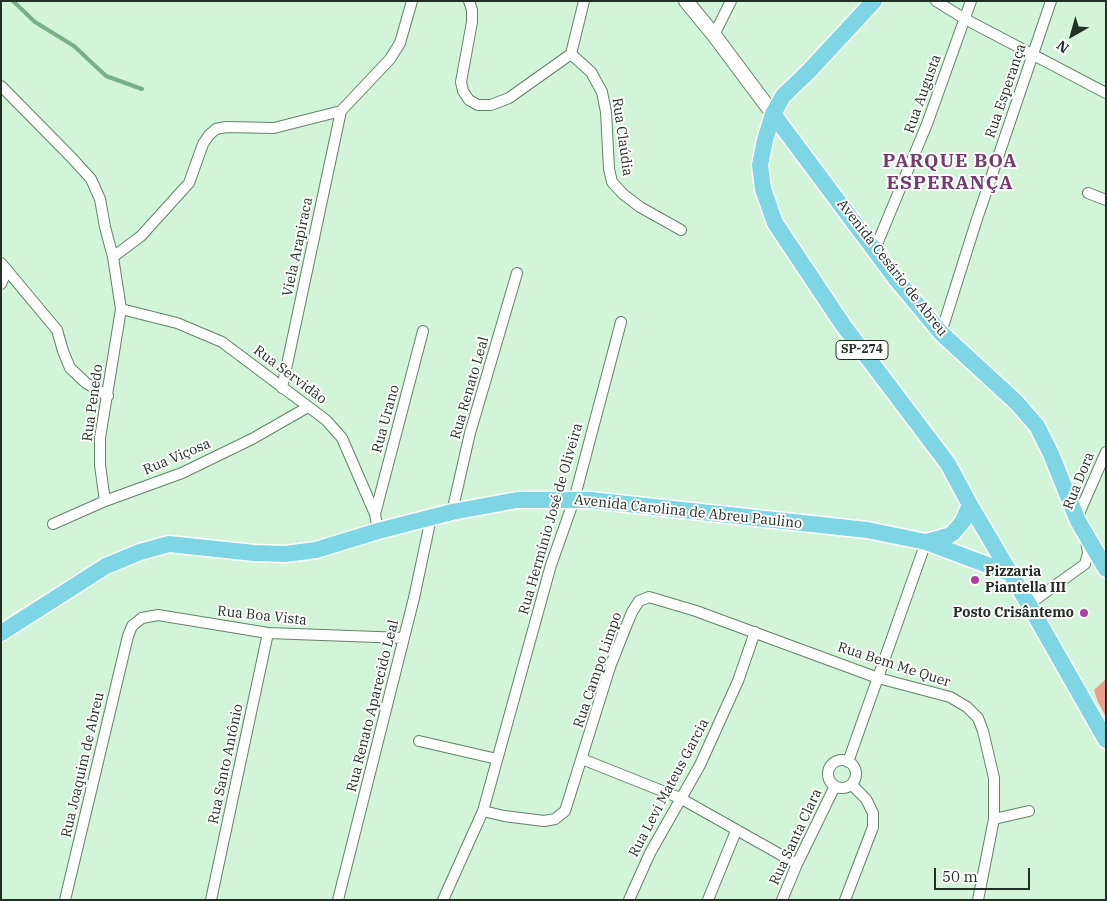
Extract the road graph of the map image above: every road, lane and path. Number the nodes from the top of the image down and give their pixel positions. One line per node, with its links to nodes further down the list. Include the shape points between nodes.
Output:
1 (412, 1): 16 (street, via 400,44)
2 (469, 1): 12 (street, via 472,22 461,82 469,100 478,105 491,105 509,98)
3 (584, 1): 12 (street)
4 (686, 1): 11 (street)
5 (731, 1): 11 (street)
6 (874, 1): 17 (main road, SP-274, via 784,96)
7 (936, 1): 10 (street)
8 (971, 1): 10 (street, Rua Augusta)
9 (1051, 1): 13 (street, Rua Esperança)
10 (964, 19): 13 (street); 21 (street, Rua Augusta, via 927,124)
11 (714, 35): 17 (street)
12 (571, 54): 20 (street, Rua Claúdia, via 591,72 602,92 612,182 640,207)
13 (1033, 55): 15 (street); 29 (street, Rua Esperança)
14 (1, 86): 22 (street, Rua Penedo, via 91,179 100,199)
15 (1106, 93)
16 (341, 112): 22 (street, via 274,128 216,129 203,144 189,183 142,236); 30 (street, Viela Arapiraca)
17 (773, 114): 21 (main road, Avenida Cesário de Abreu); 36 (main road, SP-274, via 760,165 763,189 775,223 843,325 948,464)
18 (1088, 193): 19 (street)
19 (1106, 200)
20 (680, 230)
21 (874, 249): 29 (main road, Avenida Cesário de Abreu)
22 (113, 257): 26 (street, Rua Penedo)
23 (4, 267): 25 (street); 31 (street, via 57,330 70,368 86,383)
24 (517, 273): 37 (street, Rua Renato Leal, via 470,433)
25 (1, 284)
26 (121, 309): 30 (street, Rua Servidão, via 177,323 222,342); 31 (street, Rua Penedo)
27 (621, 322): 34 (street, Rua Hermínio José de Oliveira)
28 (423, 331): 38 (street, Rua Urano)
29 (941, 333): 41 (main road, Avenida Cesário de Abreu, via 1016,402 1037,426)
30 (282, 388): 32 (street, Rua Servidão)
31 (108, 396): 35 (street, Rua Penedo, via 100,438)
32 (308, 407): 35 (street, Rua Viçosa, via 182,473); 38 (street, Rua Servidão, via 326,420 342,438)
33 (1106, 452): 41 (street, Rua Dora, via 1081,509)
34 (574, 500): 37 (main road, Avenida Carolina de Abreu Paulino, via 517,500); 43 (main road, Avenida Carolina de Abreu Paulino, via 867,530); 58 (street, Rua Hermínio José de Oliveira, via 551,565)
35 (105, 501): 40 (street, Rua Viçosa)
36 (970, 505): 43 (main road, via 953,533); 46 (main road, SP-274)
37 (452, 512): 39 (main road, Avenida Carolina de Abreu Paulino)
38 (375, 514): 42 (street, Rua Servidão)
39 (431, 518): 42 (main road, Avenida Carolina de Abreu Paulino); 54 (street, Rua Renato Aparecido Leal)
40 (53, 524)
41 (1082, 528): 44 (street, via 1088,553); 45 (main road, Avenida Cesário de Abreu)
42 (378, 531): 50 (main road, Avenida Carolina de Abreu Paulino, via 316,550 285,554 170,544 106,566)
43 (926, 542): 46 (main road, Avenida Carolina de Abreu Paulino); 55 (street)
44 (1085, 564): 47 (street); 49 (street)
45 (1106, 569)
46 (1009, 573): 49 (main road, SP-274)
47 (1106, 574)
48 (649, 597): 51 (street, Rua Bem Me Quer); 59 (street, Rua Campo Limpo, via 639,601 632,612 610,667)
49 (1028, 604): 56 (main road, SP-274)
50 (3, 629)
51 (755, 632): 55 (street, Rua Bem Me Quer); 63 (street, Rua Levi Mateus Garcia, via 724,712 700,765)
52 (268, 633): 53 (street, Rua Boa Vista, via 158,615 142,618 132,626); 54 (street, Rua Boa Vista); 70 (street, Rua Santo Antônio)
53 (128, 636): 69 (street, Rua Joaquim de Abreu)
54 (404, 638): 71 (street, Rua Renato Aparecido Leal)
55 (878, 678): 60 (street); 66 (street, Rua Bem Me Quer, via 950,698 967,707 978,718 991,759)
56 (1106, 740)
57 (419, 741): 58 (street)
58 (497, 759): 64 (street, Rua Hermínio José de Oliveira)
59 (582, 759): 63 (street); 64 (street, Rua Campo Limpo, via 565,811 555,819 544,821)
60 (848, 762): 61 (street, via 856,772); 62 (street, via 834,762 829,770 829,779)
61 (852, 785): 62 (street, via 844,789); 76 (street, via 866,799 873,813 873,827)
62 (835, 786): 68 (street, Rua Santa Clara)
63 (680, 798): 67 (street); 73 (street, Rua Levi Mateus Garcia)
64 (484, 811): 72 (street, Rua Hermínio José de Oliveira)
65 (1029, 811): 66 (street)
66 (994, 819): 77 (street, Rua Bem Me Quer)
67 (736, 831): 68 (street); 74 (street)
68 (797, 864): 75 (street, Rua Santa Clara)
69 (65, 900)
70 (210, 900)
71 (338, 900)
72 (443, 900)
73 (629, 900)
74 (708, 900)
75 (782, 900)
76 (845, 900)
77 (978, 900)

